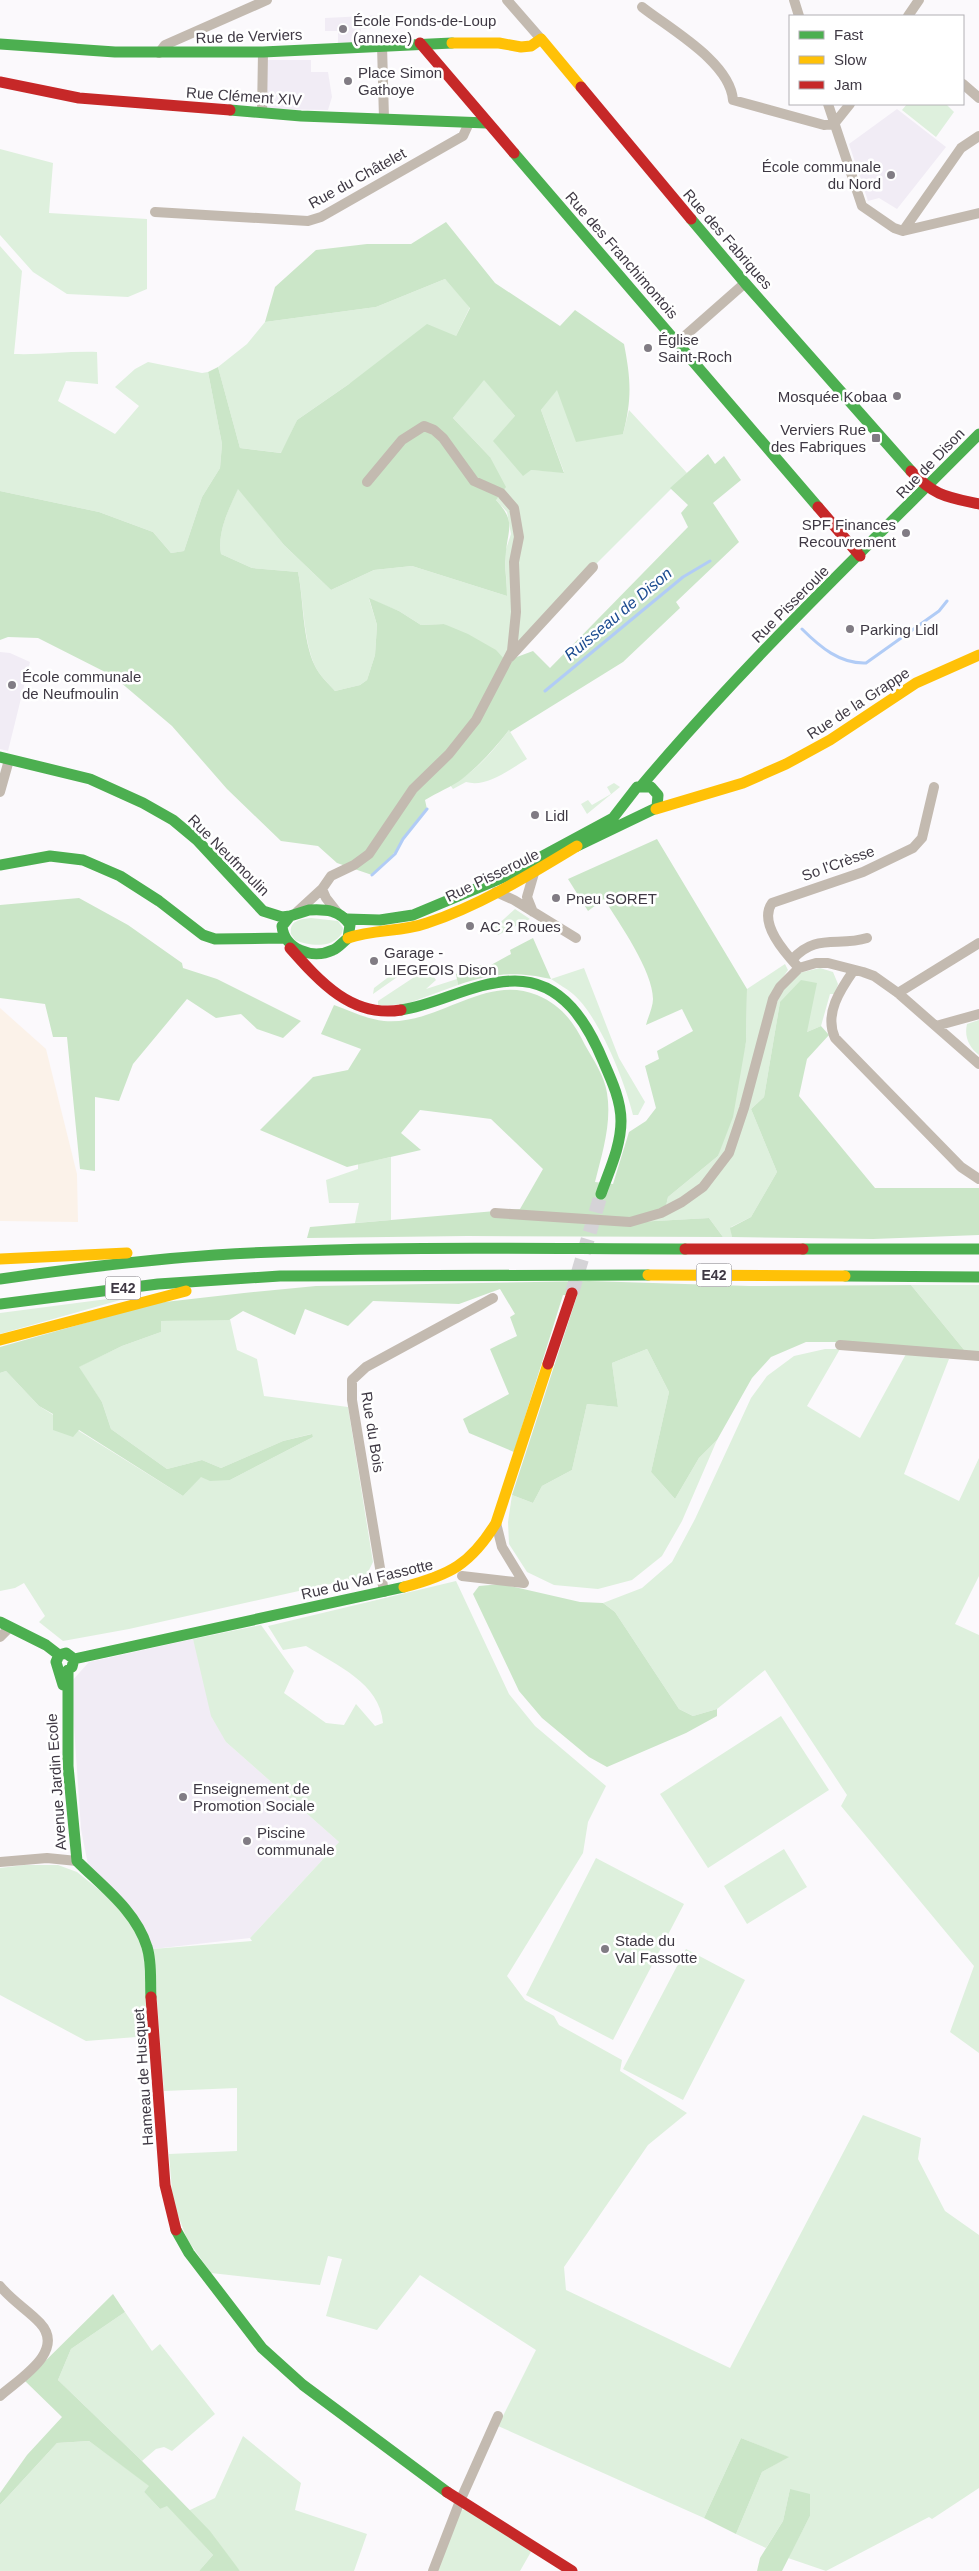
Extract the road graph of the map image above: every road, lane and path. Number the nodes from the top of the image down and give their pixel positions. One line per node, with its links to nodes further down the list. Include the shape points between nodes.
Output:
1 (267, 0): 12 (street, via 165,45)
2 (507, 0): 8 (street)
3 (794, 0): 6 (street)
4 (918, 0): 7 (street)
5 (642, 7): 23 (street, via 716,65 732,92 733,100 824,125)
6 (799, 15)
7 (909, 15)
8 (541, 39): 9 (main road, Rue de Verviers, via 531,46 521,47 500,42); 28 (main road, Rue des Fabriques)
9 (420, 43): 11 (main road, Rue de Verviers); 22 (main road, Rue des Franchimontois)
10 (0, 44): 12 (main road, Rue de Verviers)
11 (382, 45): 13 (main road, Rue de Verviers); 20 (street)
12 (159, 52): 13 (main road, Rue de Verviers)
13 (262, 52): 19 (street)
14 (0, 82): 19 (main road, Rue Clément XIV, via 79,98)
15 (964, 85): 16 (street)
16 (979, 98)
17 (828, 105): 23 (street)
18 (849, 105): 23 (street)
19 (262, 113): 20 (main road, Rue Clément XIV)
20 (384, 119): 21 (main road, Rue Clément XIV)
21 (470, 123): 22 (main road, Rue Clément XIV); 25 (street, Rue du Châtelet, via 463,136 321,217 308,221)
22 (487, 123): 29 (main road, Rue des Franchimontois)
23 (834, 124): 27 (street, via 862,206)
24 (979, 136): 27 (street, via 961,148)
25 (155, 212)
26 (979, 212): 27 (street)
27 (903, 231)
28 (745, 283): 29 (street); 32 (main road, Rue des Fabriques)
29 (678, 342): 34 (main road, Rue des Franchimontois)
30 (979, 434): 32 (main road, Rue de Dison)
31 (367, 482): 37 (street, via 402,440 424,426 443,438 474,481 501,493 514,508 518,536 514,562 516,612 512,651)
32 (926, 488): 33 (main road, via 943,496); 34 (main road, Rue de Dison)
33 (979, 504)
34 (860, 556): 40 (main road, Rue Pisseroule, via 754,662)
35 (593, 568): 37 (street)
36 (978, 655): 39 (main road, Rue de la Grappe, via 916,683 818,747)
37 (506, 662): 49 (street, via 476,720 413,789 369,854 331,876)
38 (4, 758): 43 (street); 52 (main road, Rue Neufmoulin, via 90,779 143,803 173,820 197,840 263,911 275,915)
39 (755, 777): 42 (main road, Rue de la Grappe, via 714,782 674,794); 45 (main road, Rue de la Grappe, via 730,788)
40 (642, 785): 42 (main road); 44 (main road, via 633,790)
41 (934, 787): 61 (street, So l'Crèsse, via 922,838 913,848 863,872 772,903 767,919)
42 (656, 791): 45 (main road, via 659,799)
43 (0, 792)
44 (630, 797): 46 (main road, via 632,809); 53 (main road, Rue Pisseroule, via 613,818 518,870 449,900 400,917 365,921)
45 (656, 809): 46 (main road)
46 (642, 815): 48 (main road, Rue Pisseroule, via 595,836)
47 (0, 865): 54 (main road, via 50,856 83,860 120,876 202,934 215,938)
48 (534, 873): 50 (main road, Rue Pisseroule); 51 (street, via 527,897)
49 (322, 889): 52 (street); 53 (street)
50 (496, 892): 51 (street); 55 (main road, Rue Pisseroule, via 425,923 403,929 365,932)
51 (533, 912): 56 (street)
52 (293, 914): 53 (main road, Rue Pisseroule, via 318,910); 54 (main road, via 283,926)
53 (342, 915): 55 (main road, via 351,928)
54 (283, 938): 59 (main road)
55 (348, 938): 60 (main road, Rue Pisseroule)
56 (576, 938)
57 (867, 938): 61 (street, via 856,942 820,942 806,947)
58 (979, 943): 65 (street)
59 (290, 948): 60 (main road, via 307,953); 64 (main road)
60 (331, 951): 64 (main road, via 322,964)
61 (792, 960): 62 (street, So l'Crèsse)
62 (799, 968): 63 (street, via 828,964); 71 (street, via 773,999 729,1153 703,1187 661,1213 630,1222)
63 (854, 970): 65 (street, via 874,976); 69 (street, via 834,1006 831,1026 835,1038 961,1167)
64 (328, 986): 70 (main road, via 347,1001 363,1008 389,1012 424,1005 497,981 528,982 554,991 583,1018 616,1087 621,1106 622,1133)
65 (898, 993): 67 (street)
66 (979, 1014): 67 (street)
67 (936, 1026): 68 (street)
68 (979, 1064)
69 (979, 1179)
70 (601, 1194)
71 (495, 1213)
72 (979, 1249): 73 (main road, E42, via 392,1249)
73 (215, 1255): 74 (main road, via 102,1253); 76 (main road, E42, via 88,1266)
74 (0, 1259)
75 (979, 1277): 77 (main road, E42, via 449,1274)
76 (0, 1279)
77 (246, 1279): 80 (main road, E42, via 114,1289); 81 (main road, via 150,1300)
78 (572, 1293): 84 (main road, Rue du Val Fassotte)
79 (493, 1298): 86 (street, Rue du Bois, via 366,1367 352,1380 352,1400)
80 (0, 1304)
81 (0, 1340)
82 (840, 1345): 83 (street)
83 (979, 1356)
84 (496, 1523): 85 (street, via 502,1547 524,1583); 86 (main road, Rue du Val Fassotte, via 482,1546 459,1569)
85 (462, 1576)
86 (384, 1592): 90 (main road, Rue du Val Fassotte)
87 (5, 1625): 88 (street); 89 (main road)
88 (0, 1637)
89 (59, 1655): 90 (main road, via 66,1653); 91 (main road, via 56,1662)
90 (74, 1659): 91 (main road, via 72,1666)
91 (64, 1671): 92 (main road, Avenue Jardin Ecole)
92 (77, 1861): 93 (street, via 47,1858); 97 (main road, Hameau de Husquet, via 127,1909 142,1932 148,1949 164,2185 177,2234 204,2274 274,2361)
93 (0, 1862)
94 (0, 2286): 95 (street, via 42,2324 47,2349 34,2367)
95 (0, 2396)
96 (498, 2416): 97 (street)
97 (460, 2501): 98 (street); 99 (main road, Hameau de Husquet)
98 (433, 2571)
99 (572, 2571)

